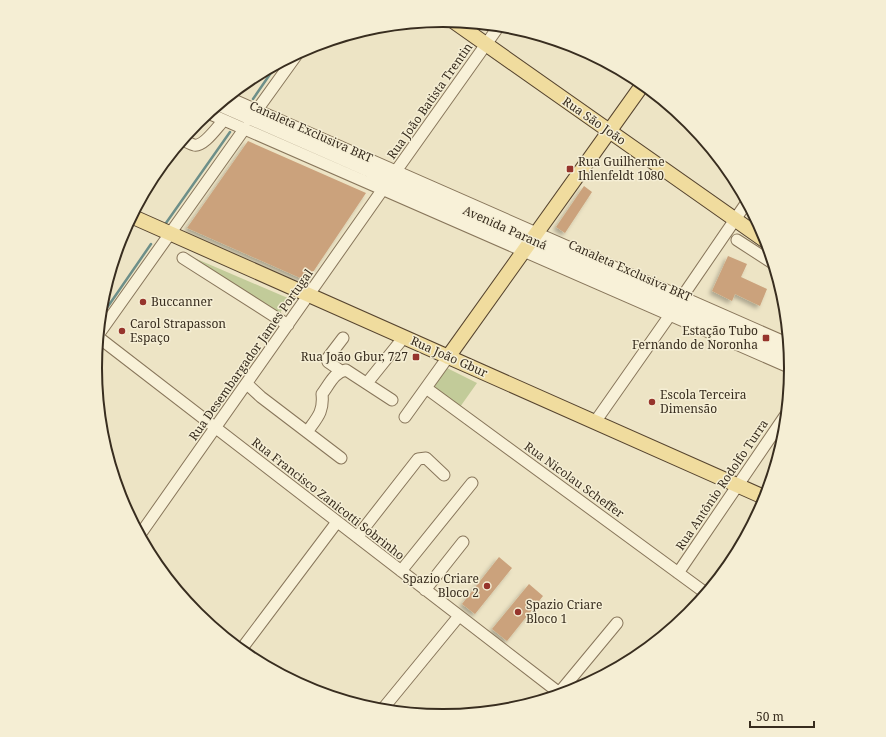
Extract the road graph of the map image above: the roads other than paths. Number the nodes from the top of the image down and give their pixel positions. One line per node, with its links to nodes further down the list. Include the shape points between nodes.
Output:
1 (463, 28): 3 (main road, Rua São João)
2 (495, 31): 3 (street, Rua João Batista Trentin)
3 (486, 44): 12 (main road, Rua São João); 16 (street, Rua João Batista Trentin)
4 (291, 62): 8 (street)
5 (639, 89): 12 (main road)
6 (233, 100): 8 (street, Avenida Paraná)
7 (224, 107): 13 (street, Canaleta Exclusiva BRT)
8 (257, 110): 16 (street, Avenida Paraná)
9 (214, 116): 10 (street, Avenida Paraná)
10 (224, 120): 11 (street, Avenida Paraná); 14 (street, via 199,145)
11 (245, 128): 15 (street, Avenida Paraná); 21 (street)
12 (610, 131): 20 (main road, Rua São João); 24 (main road)
13 (300, 141): 15 (street); 24 (street, Canaleta Exclusiva BRT)
14 (187, 142)
15 (335, 168): 17 (street, Avenida Paraná)
16 (396, 172): 24 (street, Avenida Paraná)
17 (384, 189): 24 (street, Avenida Paraná); 29 (street, Rua Desembargador James Portugal)
18 (744, 207): 20 (street)
19 (136, 218): 21 (main road, Rua João Gbur)
20 (735, 220): 22 (main road, Rua São João); 30 (street)
21 (170, 233): 29 (main road, Rua João Gbur); 33 (street)
22 (758, 236)
23 (736, 240): 26 (street)
24 (530, 242): 30 (street, Avenida Paraná); 31 (street, Avenida Paraná); 38 (street, Canaleta Exclusiva BRT); 39 (main road)
25 (762, 248): 26 (street)
26 (761, 257): 28 (street)
27 (183, 258): 32 (street)
28 (766, 260)
29 (309, 295): 32 (street, Rua Desembargador James Portugal); 34 (main road, Rua João Gbur)
30 (682, 297): 37 (street, Avenida Paraná)
31 (670, 315): 40 (street, Avenida Paraná); 47 (street)
32 (288, 325): 43 (street, Rua Desembargador James Portugal)
33 (104, 328)
34 (404, 337): 39 (main road, Rua João Gbur); 42 (street)
35 (343, 338): 41 (street, via 327,358 328,362)
36 (103, 340): 49 (street, Rua Francisco Zanicotti Sobrinho)
37 (784, 342)
38 (784, 353)
39 (448, 357): 44 (street); 47 (main road, Rua João Gbur)
40 (784, 365)
41 (341, 371): 42 (street, via 346,370); 50 (street, via 335,375 322,394 321,413)
42 (367, 382): 45 (street)
43 (247, 384): 49 (street, Rua Desembargador James Portugal); 50 (street)
44 (426, 388): 46 (street); 61 (street, Rua Nicolau Scheffer)
45 (392, 400)
46 (405, 417)
47 (595, 422): 54 (main road, Rua João Gbur)
48 (780, 423): 54 (street, Rua Antônio Rodolfo Turra)
49 (215, 428): 56 (street, Rua Francisco Zanicotti Sobrinho); 57 (street, Rua Desembargador James Portugal)
50 (307, 432): 51 (street)
51 (341, 458)
52 (444, 475): 58 (street, via 426,458 418,459)
53 (472, 482): 60 (street)
54 (738, 485): 55 (main road, Rua João Gbur); 61 (street, Rua Antônio Rodolfo Turra)
55 (760, 495)
56 (338, 522): 58 (street, Rua Francisco Zanicotti Sobrinho); 66 (street)
57 (143, 531)
58 (357, 537): 60 (street, Rua Francisco Zanicotti Sobrinho)
59 (463, 542): 62 (street)
60 (401, 572): 62 (street, Rua Francisco Zanicotti Sobrinho)
61 (678, 573): 63 (street, Rua Nicolau Scheffer)
62 (425, 590): 64 (street, Rua Francisco Zanicotti Sobrinho)
63 (703, 591)
64 (458, 616): 68 (street, Rua Francisco Zanicotti Sobrinho); 69 (street)
65 (617, 623): 67 (street)
66 (244, 646)
67 (565, 687)
68 (556, 691)
69 (386, 705)

